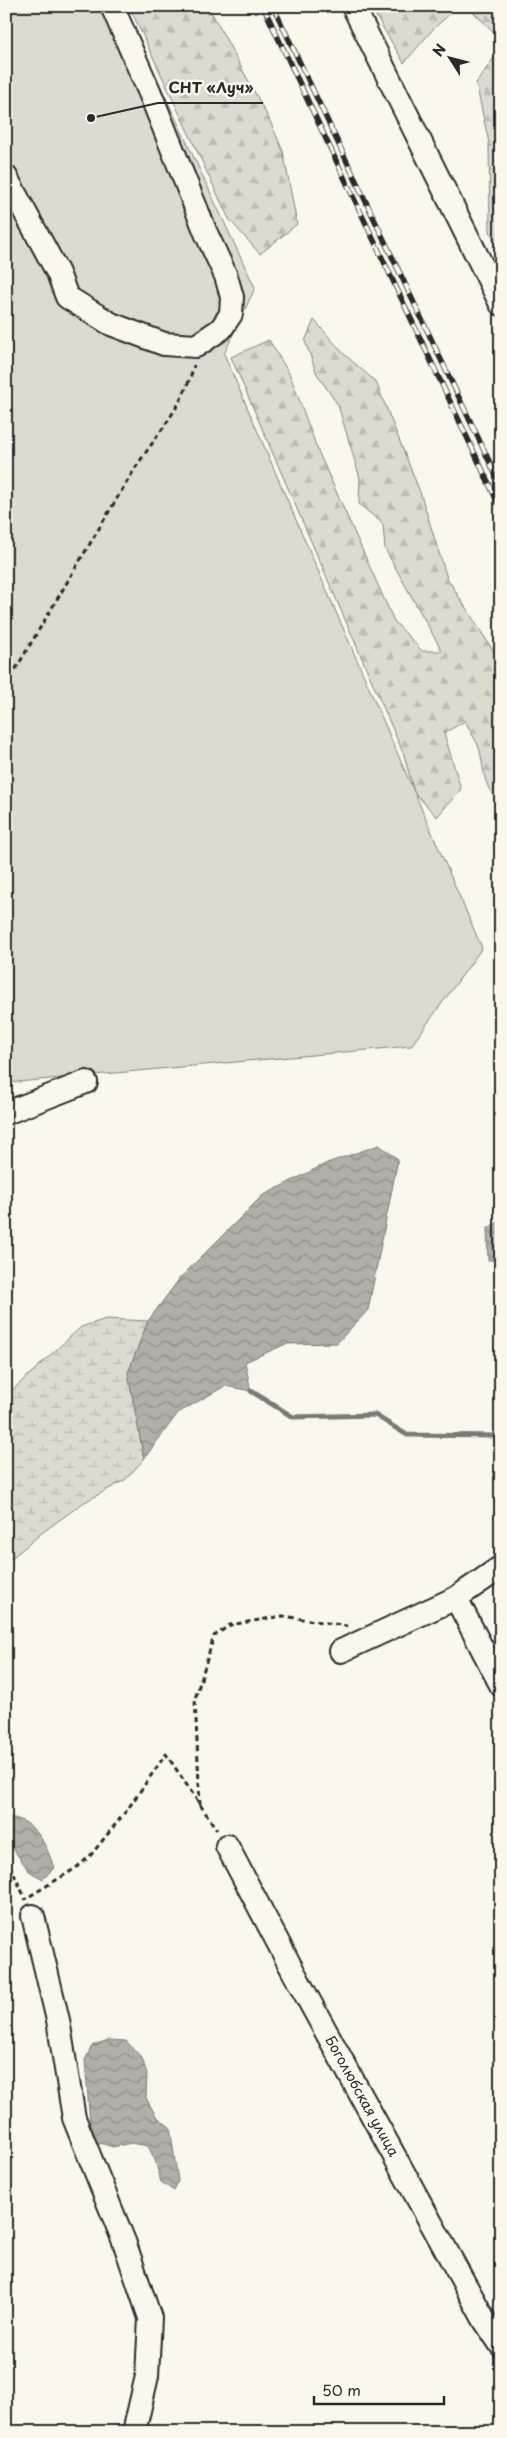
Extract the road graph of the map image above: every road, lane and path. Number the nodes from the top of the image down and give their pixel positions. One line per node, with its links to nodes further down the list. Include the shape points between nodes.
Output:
1 (112, 6): 5 (street, via 232,297 231,314 221,329)
2 (353, 6): 4 (street)
3 (6, 177): 5 (street, via 58,273 67,297 111,324 140,336 164,344)
4 (501, 304)
5 (196, 346): 6 (path, via 186,390 172,416 138,465)
6 (6, 685)
7 (86, 1082): 8 (street)
8 (6, 1113)
9 (501, 1567): 10 (street)
10 (456, 1598): 12 (street); 13 (street)
11 (349, 1626): 14 (path, via 283,1616 230,1625 214,1636 196,1699)
12 (340, 1651)
13 (501, 1685)
14 (200, 1805): 15 (path); 17 (path, via 166,1754 90,1856)
15 (227, 1846): 18 (street, Боголюбская улица, via 301,1986)
16 (6, 1857): 17 (path)
17 (30, 1908): 19 (street, via 58,2020 74,2118 125,2244 150,2318 147,2376)
18 (501, 2345)
19 (134, 2432)

